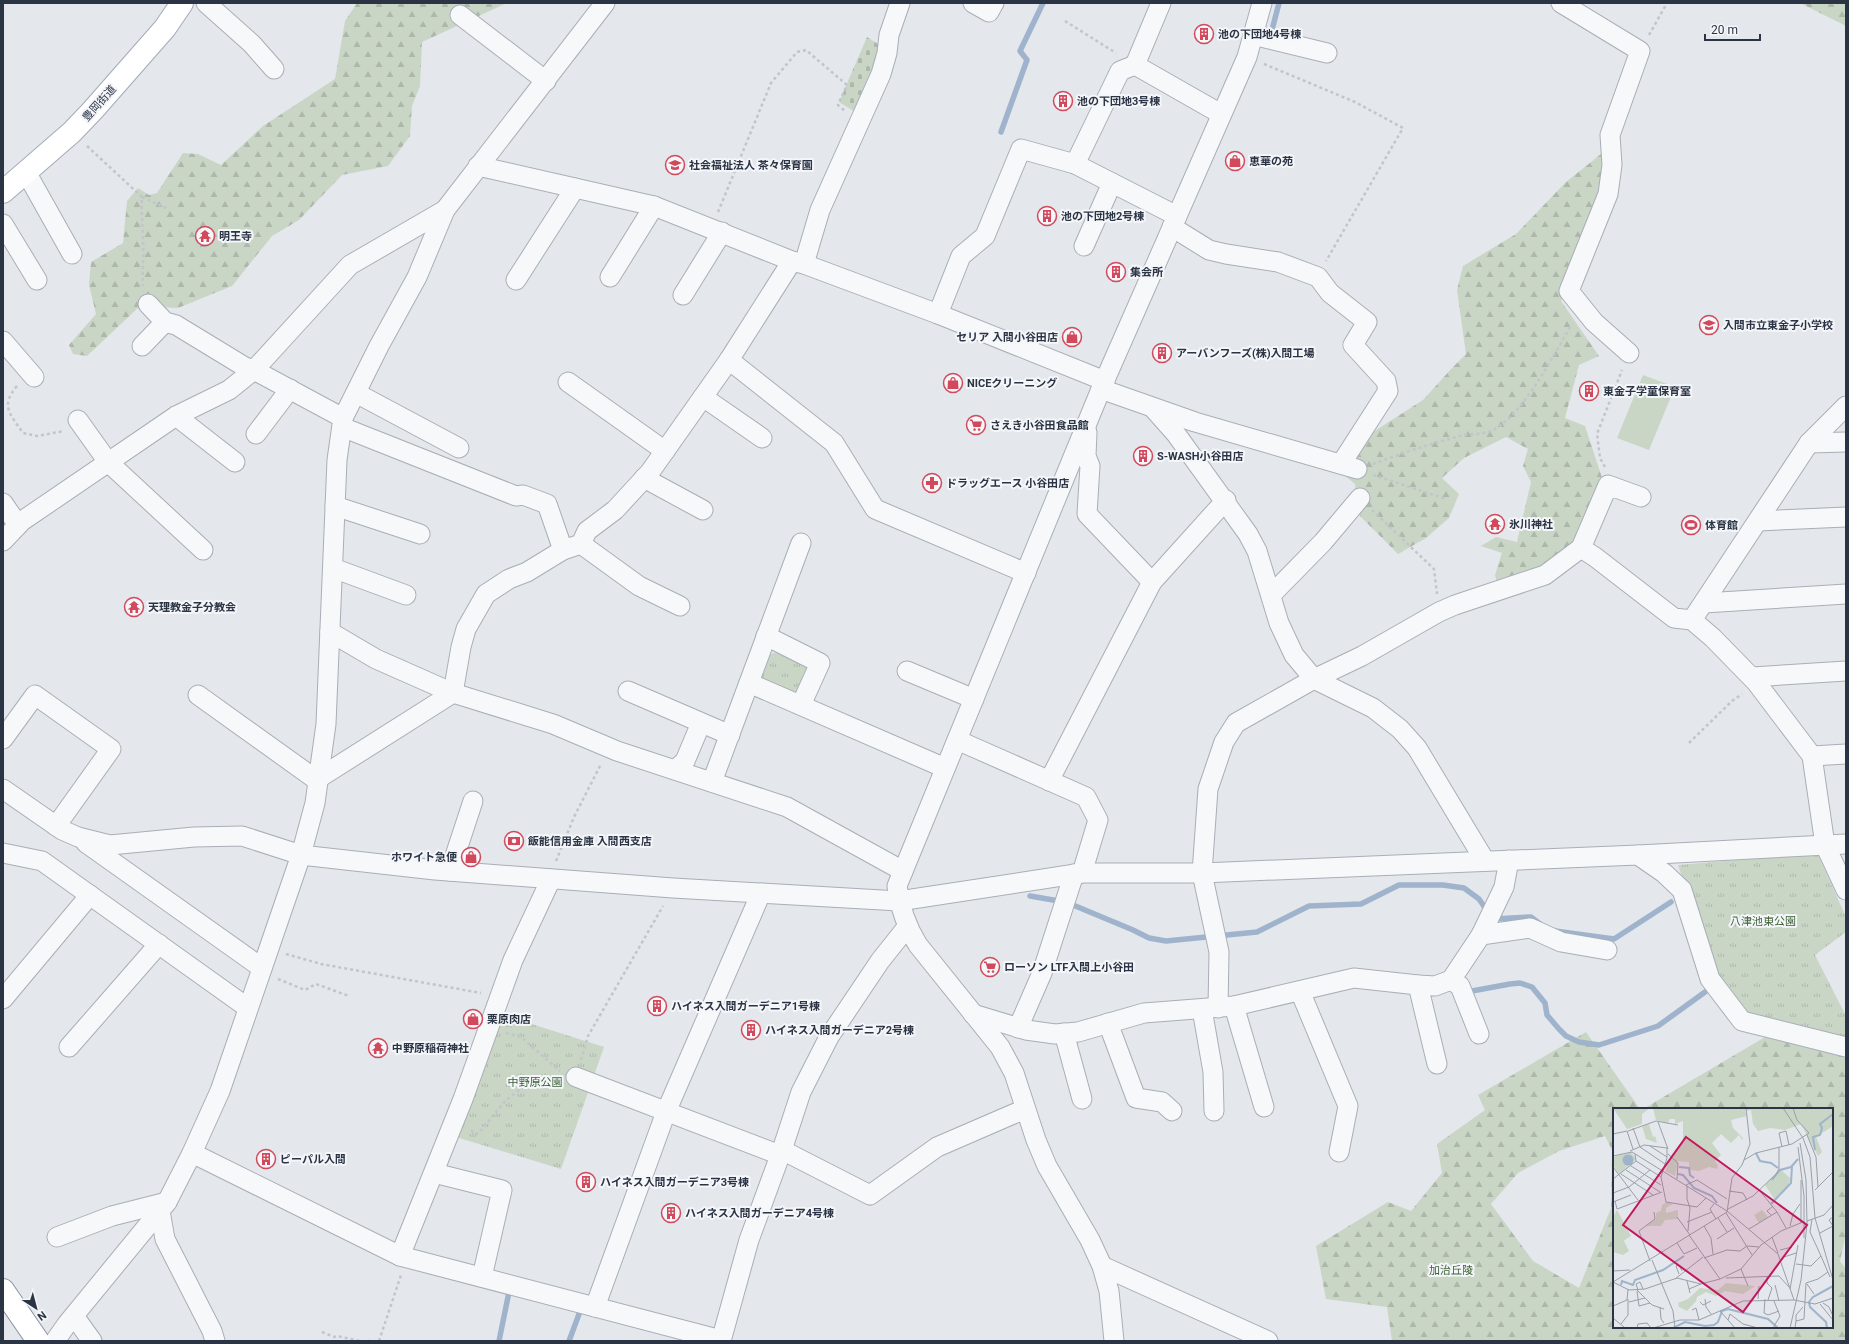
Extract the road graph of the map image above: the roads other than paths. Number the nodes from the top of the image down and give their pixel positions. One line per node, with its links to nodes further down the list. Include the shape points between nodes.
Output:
1 (182, 3): 19 (main road, 豊岡街道, via 165,28 72,132)
2 (206, 3): 14 (street, via 252,44)
3 (605, 3): 15 (street)
4 (900, 3): 30 (street, via 889,34 881,74)
5 (973, 3): 6 (street, via 990,12)
6 (994, 3)
7 (1161, 3): 13 (street)
8 (1262, 3): 11 (street)
9 (1561, 3): 40 (street, via 1640,51 1610,135 1612,165 1608,194 1569,291 1594,322)
10 (460, 15): 15 (street)
11 (1253, 35): 12 (street); 16 (street, via 1247,57)
12 (1327, 53)
13 (1136, 65): 16 (street); 17 (street, via 1120,72)
14 (274, 70)
15 (546, 81): 18 (street)
16 (1221, 114): 25 (street)
17 (1075, 164): 20 (street); 36 (street, via 1021,149 985,236 961,256)
18 (478, 166): 21 (street); 24 (street)
19 (26, 172): 22 (main road, 豊岡街道); 29 (street)
20 (1112, 183): 25 (street); 28 (street)
21 (575, 188): 23 (street); 33 (street)
22 (3, 192)
23 (654, 206): 27 (street); 31 (street)
24 (445, 210): 42 (street, via 350,266); 47 (street, via 417,277)
25 (1175, 221): 45 (street); 50 (street, via 1209,250 1278,262 1318,277 1330,294 1367,322 1353,345 1386,381 1388,391 1349,467)
26 (3, 224): 32 (street)
27 (717, 230): 30 (street); 34 (street)
28 (1084, 246)
29 (72, 254)
30 (798, 262): 36 (street); 41 (street)
31 (610, 277)
32 (37, 280)
33 (516, 280)
34 (683, 295)
35 (148, 304): 37 (street)
36 (938, 314): 45 (street)
37 (165, 322): 39 (street); 42 (street, via 176,325 245,368)
38 (3, 341): 43 (street)
39 (142, 346)
40 (1629, 353)
41 (729, 360): 48 (street); 80 (street, via 834,443 875,510)
42 (254, 370): 46 (street); 51 (street, via 230,390)
43 (32, 375)
44 (568, 382): 60 (street)
45 (1103, 385): 50 (street); 54 (street)
46 (290, 389): 52 (street); 55 (street)
47 (356, 393): 52 (street); 59 (street)
48 (703, 397): 56 (street); 60 (street)
49 (1846, 406): 58 (street)
50 (1152, 408): 66 (street, via 1176,434)
51 (176, 416): 61 (street); 62 (street)
52 (343, 422): 68 (street, via 337,460); 76 (street, via 516,496 522,495 547,504)
53 (80, 423): 61 (street)
54 (1087, 423): 80 (street); 81 (street, via 1086,456 1090,466 1087,514)
55 (256, 434)
56 (762, 438)
57 (1846, 442): 58 (street)
58 (1809, 443): 71 (street)
59 (459, 448)
60 (665, 451): 63 (street)
61 (108, 462): 72 (street); 78 (street)
62 (235, 462)
63 (644, 478): 69 (street); 76 (street, via 615,510 587,531)
64 (1641, 496): 77 (street, via 1608,485)
65 (1360, 498): 84 (street, via 1323,542)
66 (1226, 500): 81 (street); 84 (street, via 1257,551)
67 (3, 503): 72 (street)
68 (335, 506): 73 (street); 79 (street)
69 (703, 510)
70 (1846, 517): 71 (street)
71 (1758, 521): 85 (street)
72 (18, 525): 74 (street)
73 (420, 534)
74 (3, 541)
75 (801, 543): 89 (street)
76 (572, 547): 86 (street, via 639,586); 96 (street, via 486,594 466,629 460,647)
77 (1581, 548): 87 (street, via 1674,618); 92 (street, via 1545,575 1439,612 1362,656)
78 (203, 550)
79 (333, 568): 83 (street); 88 (street)
80 (1026, 573): 98 (street)
81 (1152, 582): 109 (street)
82 (1846, 594): 85 (street)
83 (406, 595)
84 (1271, 595): 92 (street, via 1279,623 1294,655)
85 (1704, 603): 87 (street)
86 (680, 606)
87 (1692, 620): 93 (street)
88 (330, 632): 96 (street, via 376,658); 108 (street, via 326,724)
89 (766, 636): 94 (street); 99 (street, via 820,663)
90 (907, 670): 98 (street)
91 (1846, 671): 93 (street)
92 (1314, 679): 121 (street, via 1373,708 1400,729 1417,748); 124 (street, via 1236,723 1224,742 1208,789)
93 (1754, 680): 105 (street)
94 (749, 682): 99 (street); 101 (street)
95 (628, 691): 100 (street)
96 (453, 693): 107 (street, via 553,724 609,748); 108 (street)
97 (198, 695): 108 (street)
98 (974, 699): 103 (street)
99 (801, 705): 106 (street)
100 (701, 723): 101 (street); 107 (street, via 686,762)
101 (730, 735): 110 (street)
102 (3, 739): 113 (street, via 35,695 111,749)
103 (957, 740): 106 (street); 109 (street)
104 (1846, 754): 105 (street)
105 (1812, 756): 116 (street)
106 (945, 768): 123 (street)
107 (675, 770): 110 (street)
108 (318, 779): 118 (street, via 315,803)
109 (1049, 781): 125 (street, via 1086,797 1098,820)
110 (712, 782): 123 (street, via 787,807)
111 (3, 789): 113 (street)
112 (473, 801): 122 (street)
113 (56, 826): 114 (street)
114 (78, 838): 118 (street, via 110,845 194,837 242,836); 135 (street)
115 (1846, 844): 116 (street)
116 (1825, 845): 119 (street); 127 (street)
117 (3, 853): 129 (street, via 42,861)
118 (302, 855): 122 (street); 135 (street)
119 (1638, 855): 120 (street); 148 (street, via 1664,873 1682,890 1710,979 1742,1021)
120 (1509, 860): 121 (street); 132 (street, via 1504,887)
121 (1485, 861): 124 (street)
122 (450, 871): 126 (street)
123 (903, 871): 130 (street, via 897,886)
124 (1202, 873): 125 (street); 141 (street, via 1219,952)
125 (1078, 874): 130 (street); 144 (street, via 1042,972)
126 (552, 879): 128 (street); 160 (street, via 513,960)
127 (1846, 890)
128 (761, 893): 130 (street); 156 (street)
129 (90, 895): 133 (street); 139 (street)
130 (899, 901): 131 (street)
131 (907, 927): 142 (street, via 918,945); 159 (street, via 880,961 829,1037 801,1092)
132 (1481, 935): 134 (street, via 1530,928 1561,942); 136 (street)
133 (159, 944): 140 (street); 147 (street)
134 (1607, 950)
135 (261, 970): 140 (street)
136 (1451, 980): 137 (street, via 1435,986); 146 (street, via 1460,986)
137 (1418, 985): 138 (street, via 1354,978); 149 (street)
138 (1300, 991): 141 (street); 157 (street, via 1348,1106)
139 (3, 999)
140 (248, 1008): 158 (street, via 220,1091)
141 (1218, 1008): 143 (street, via 1144,1013); 152 (street); 155 (street, via 1213,1072)
142 (973, 1014): 144 (street); 153 (street, via 1014,1073)
143 (1108, 1024): 145 (street); 154 (street, via 1136,1098 1162,1102)
144 (1018, 1028): 145 (street)
145 (1064, 1033): 151 (street)
146 (1479, 1034)
147 (69, 1047)
148 (1846, 1047)
149 (1437, 1064)
150 (571, 1076): 156 (street)
151 (1082, 1099)
152 (1264, 1107)
153 (1025, 1109): 159 (street, via 937,1147 870,1195); 164 (street, via 1047,1166 1090,1240)
154 (1172, 1111)
155 (1214, 1111)
156 (666, 1112): 159 (street); 167 (street)
157 (1340, 1152)
158 (192, 1153): 161 (street); 163 (street)
159 (781, 1153): 169 (street, via 749,1240)
160 (434, 1172): 163 (street); 165 (street, via 502,1190)
161 (163, 1207): 162 (street, via 112,1216); 168 (street); 173 (street, via 165,1238 212,1330)
162 (57, 1237)
163 (403, 1257): 165 (street)
164 (1102, 1266): 174 (street, via 1109,1291); 175 (street)
165 (482, 1277): 167 (street)
166 (3, 1290): 170 (main road)
167 (595, 1307): 169 (street)
168 (70, 1320): 171 (street); 172 (street)
169 (721, 1340)
170 (38, 1341)
171 (55, 1341)
172 (92, 1341)
173 (215, 1341)
174 (1114, 1341)
175 (1268, 1341)

